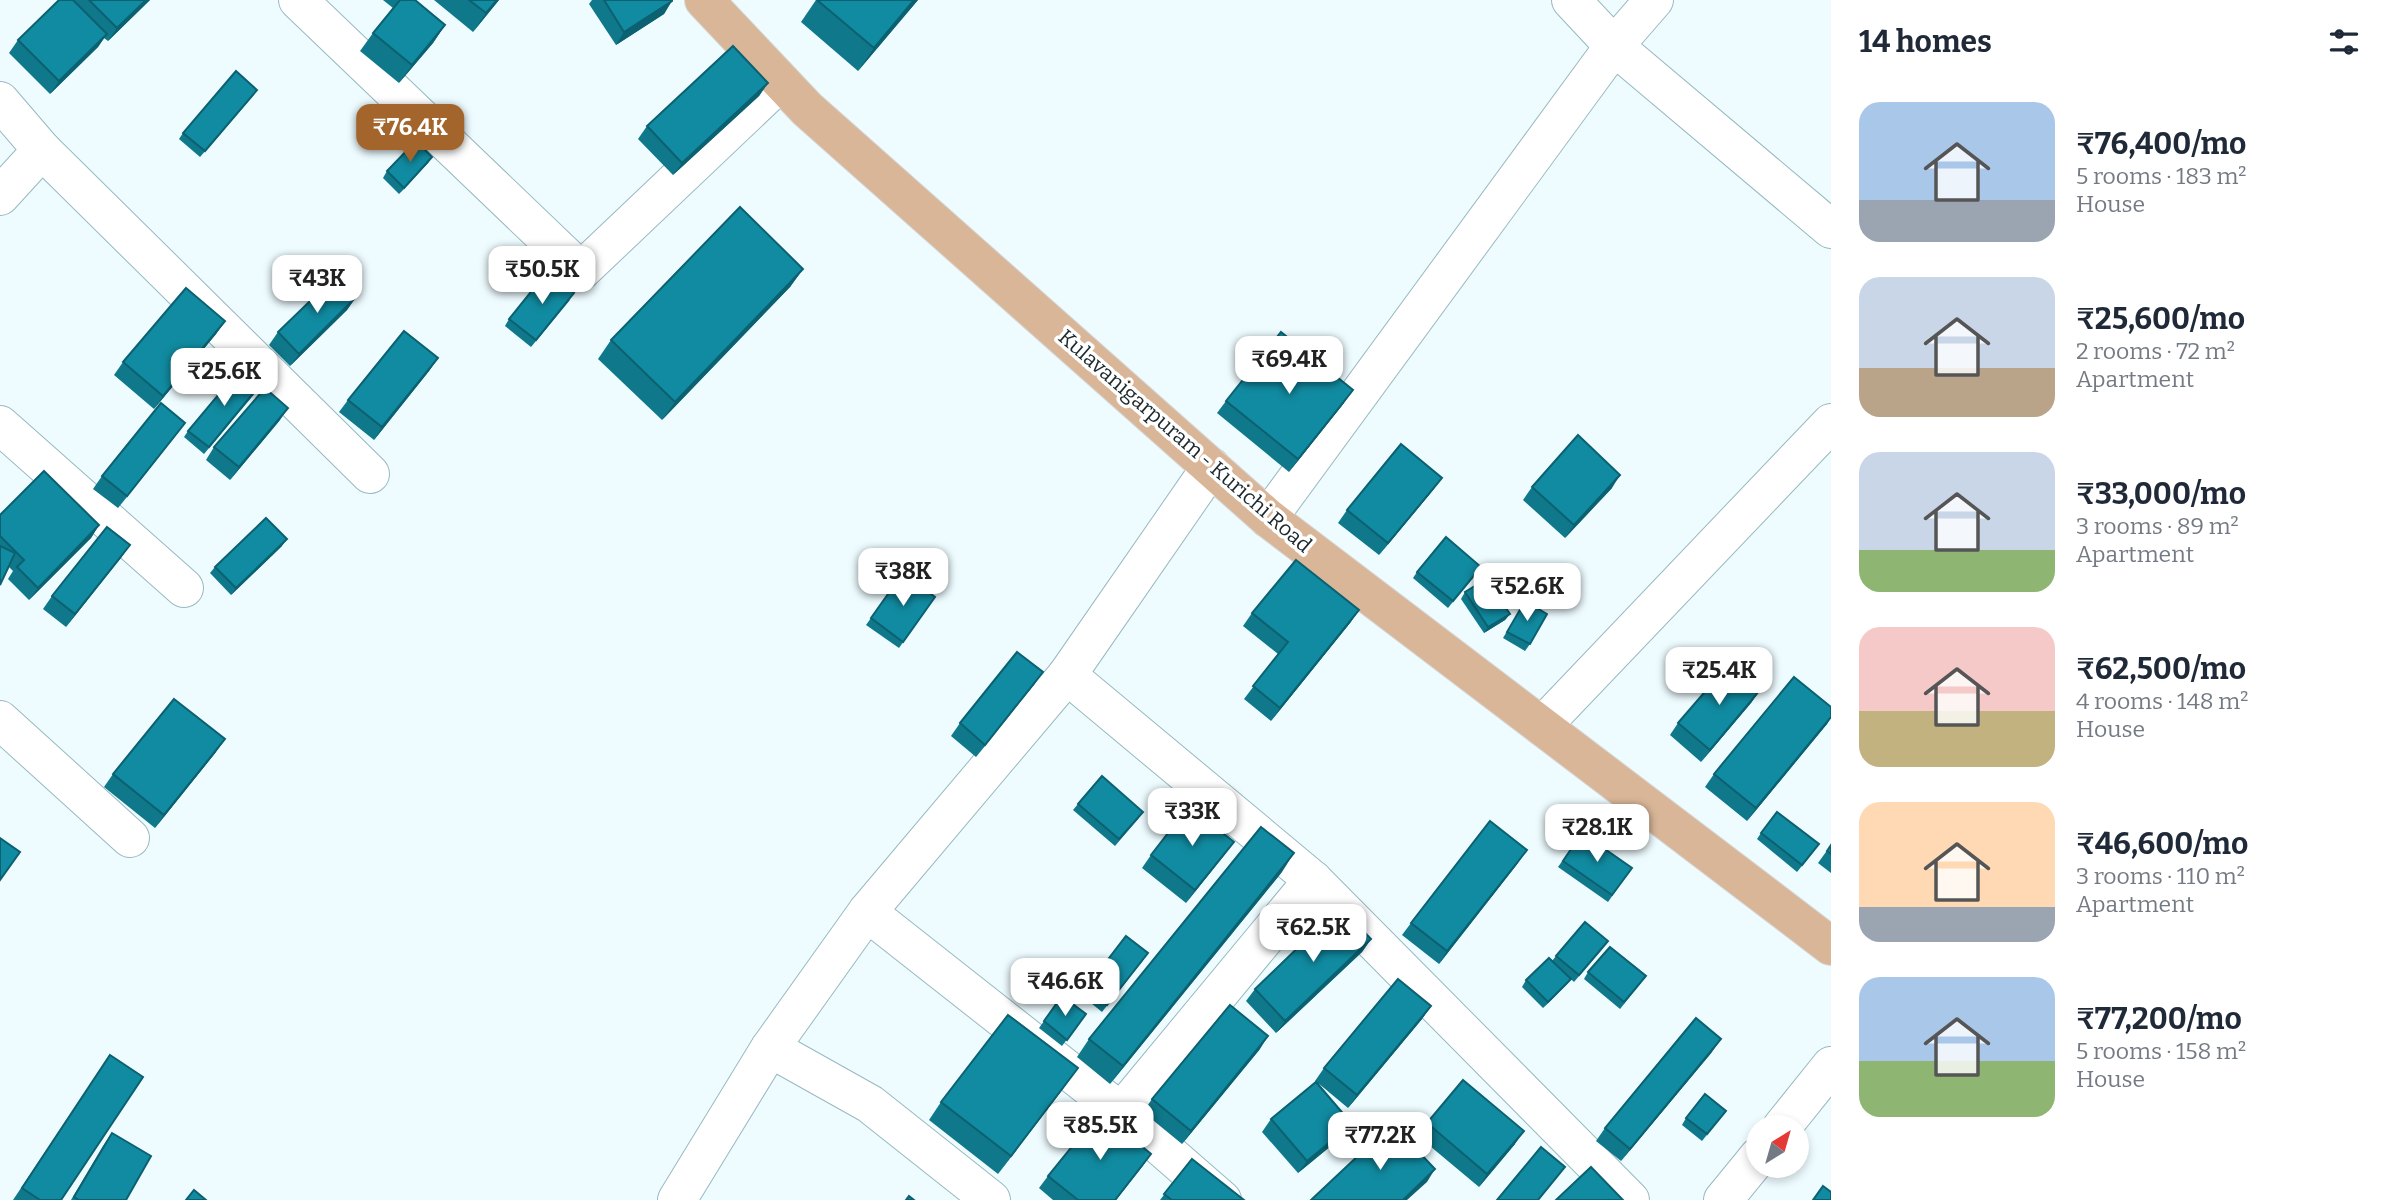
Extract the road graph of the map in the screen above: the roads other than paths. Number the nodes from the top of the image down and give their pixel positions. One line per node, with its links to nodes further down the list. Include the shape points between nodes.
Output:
1 (298, 0): 6 (street, via 581,271)
2 (704, 0): 6 (main road, Kulavanigarpuram - Kurichi Road)
3 (1571, 0): 5 (street)
4 (1654, 0): 5 (street)
5 (1614, 46): 10 (street); 15 (street)
6 (780, 82): 13 (main road, Kulavanigarpuram - Kurichi Road)
7 (0, 101): 8 (street)
8 (42, 150): 9 (street); 14 (street)
9 (0, 196)
10 (1831, 229)
11 (1831, 423): 19 (street)
12 (0, 425): 16 (street)
13 (1211, 467): 15 (main road, Kulavanigarpuram - Kurichi Road); 17 (street)
14 (370, 474)
15 (1268, 518): 19 (main road, Kulavanigarpuram - Kurichi Road)
16 (184, 588)
17 (1067, 675): 21 (street); 22 (street)
18 (0, 720): 20 (street)
19 (1542, 726): 23 (main road, Kulavanigarpuram - Kurichi Road)
20 (130, 838)
21 (1313, 880): 26 (street); 32 (street)
22 (867, 912): 24 (street); 26 (street)
23 (1831, 946)
24 (770, 1048): 29 (street); 30 (street, via 870,1104)
25 (1831, 1066): 27 (street)
26 (1121, 1112): 31 (street)
27 (1792, 1115)
28 (1746, 1172): 33 (street)
29 (677, 1200)
30 (991, 1200)
31 (1222, 1200)
32 (1630, 1200)
33 (1723, 1200)

